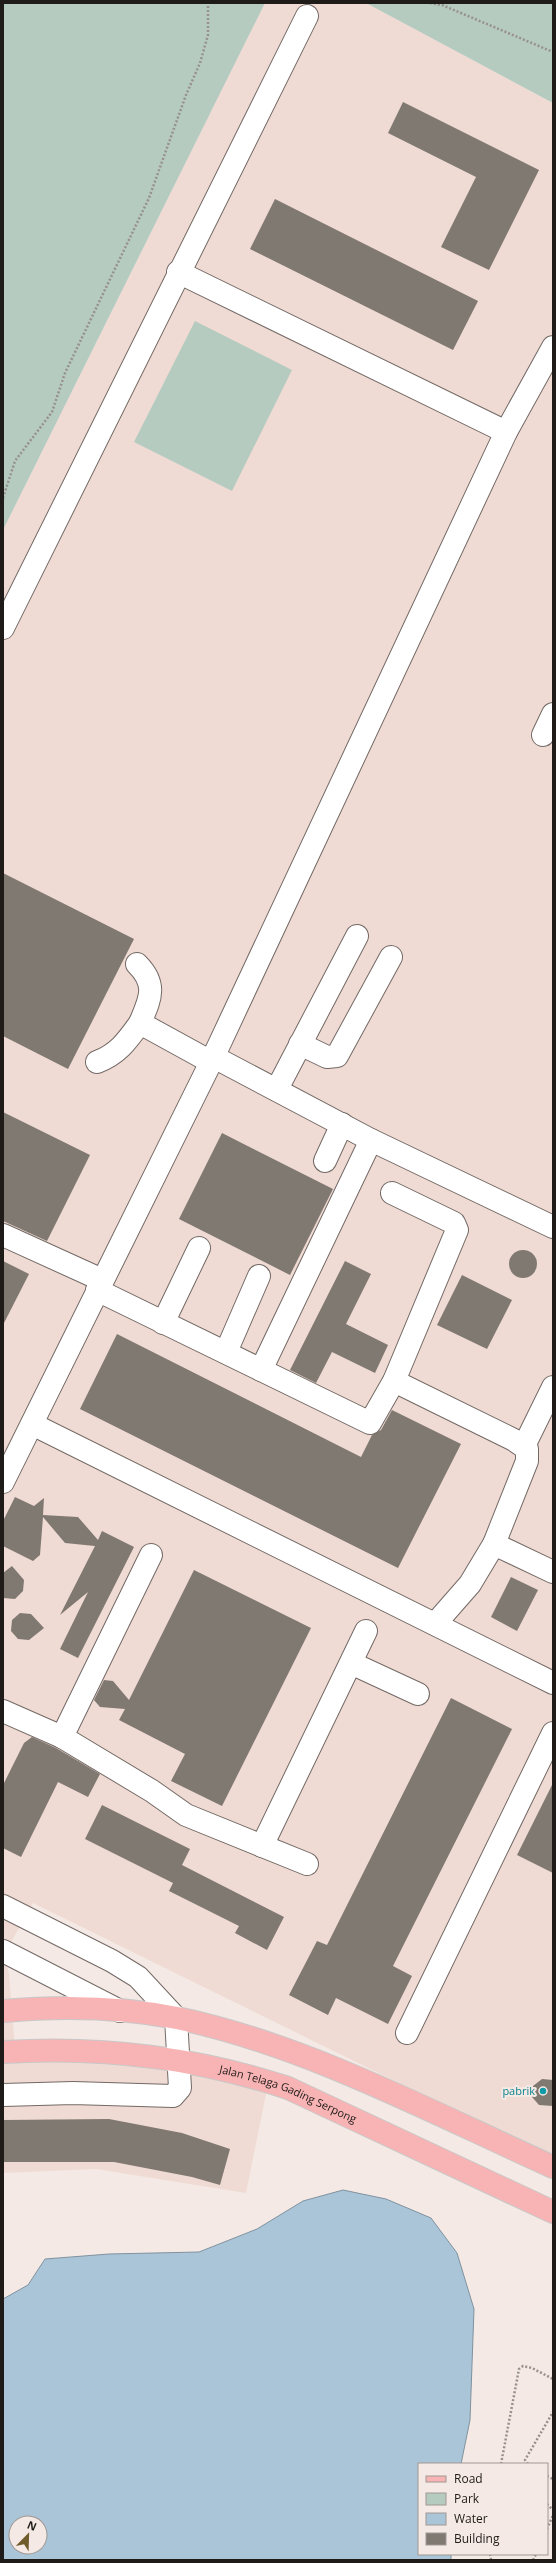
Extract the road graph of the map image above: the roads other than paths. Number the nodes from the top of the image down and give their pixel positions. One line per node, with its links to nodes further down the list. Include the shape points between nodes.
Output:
1 (307, 16): 2 (street)
2 (178, 272): 4 (street); 5 (street)
3 (553, 347): 4 (street)
4 (506, 432): 13 (street)
5 (3, 628)
6 (553, 714): 7 (street)
7 (543, 735)
8 (357, 936): 12 (street)
9 (392, 957): 12 (street, via 337,1056 327,1057)
10 (137, 964): 11 (street, via 148,974 151,985 148,1004)
11 (140, 1023): 13 (street); 14 (street, via 111,1057)
12 (300, 1044): 15 (street)
13 (212, 1059): 15 (street); 24 (street)
14 (97, 1062)
15 (277, 1089): 16 (street)
16 (342, 1124): 17 (street); 18 (street)
17 (371, 1140): 20 (street); 27 (street)
18 (325, 1161)
19 (392, 1193): 28 (street, via 454,1223 457,1228)
20 (553, 1227)
21 (3, 1235): 24 (street)
22 (199, 1248): 25 (street)
23 (259, 1276): 26 (street)
24 (100, 1285): 25 (street); 30 (street)
25 (163, 1323): 26 (street)
26 (226, 1352): 27 (street)
27 (261, 1370): 28 (street, via 368,1423 371,1422)
28 (394, 1381): 31 (street)
29 (553, 1387): 31 (street)
30 (32, 1424): 32 (street); 37 (street)
31 (524, 1446): 34 (street, via 528,1454 527,1461)
32 (9, 1454): 33 (street)
33 (3, 1482)
34 (494, 1544): 36 (street); 37 (street, via 470,1584)
35 (151, 1555): 44 (street)
36 (553, 1572)
37 (435, 1624): 40 (street)
38 (366, 1631): 39 (street)
39 (351, 1663): 41 (street); 45 (street)
40 (553, 1683)
41 (418, 1694)
42 (3, 1712): 44 (street)
43 (553, 1733): 52 (street)
44 (62, 1737): 45 (street, via 152,1791 186,1815)
45 (262, 1846): 46 (street)
46 (307, 1864)
47 (3, 1906): 51 (street, via 138,1977)
48 (3, 1951): 50 (street)
49 (3, 2011): 50 (main road, via 48,2007)
50 (120, 2011): 51 (main road)
51 (176, 2018): 54 (street); 56 (main road, via 278,2047 351,2076)
52 (407, 2033)
53 (3, 2052): 54 (main road, Jalan Telaga Gading Serpong, via 106,2052)
54 (178, 2059): 55 (street, via 180,2088 173,2096 73,2093); 57 (main road, Jalan Telaga Gading Serpong, via 222,2068 288,2088)
55 (3, 2095)
56 (553, 2167)
57 (553, 2212)

